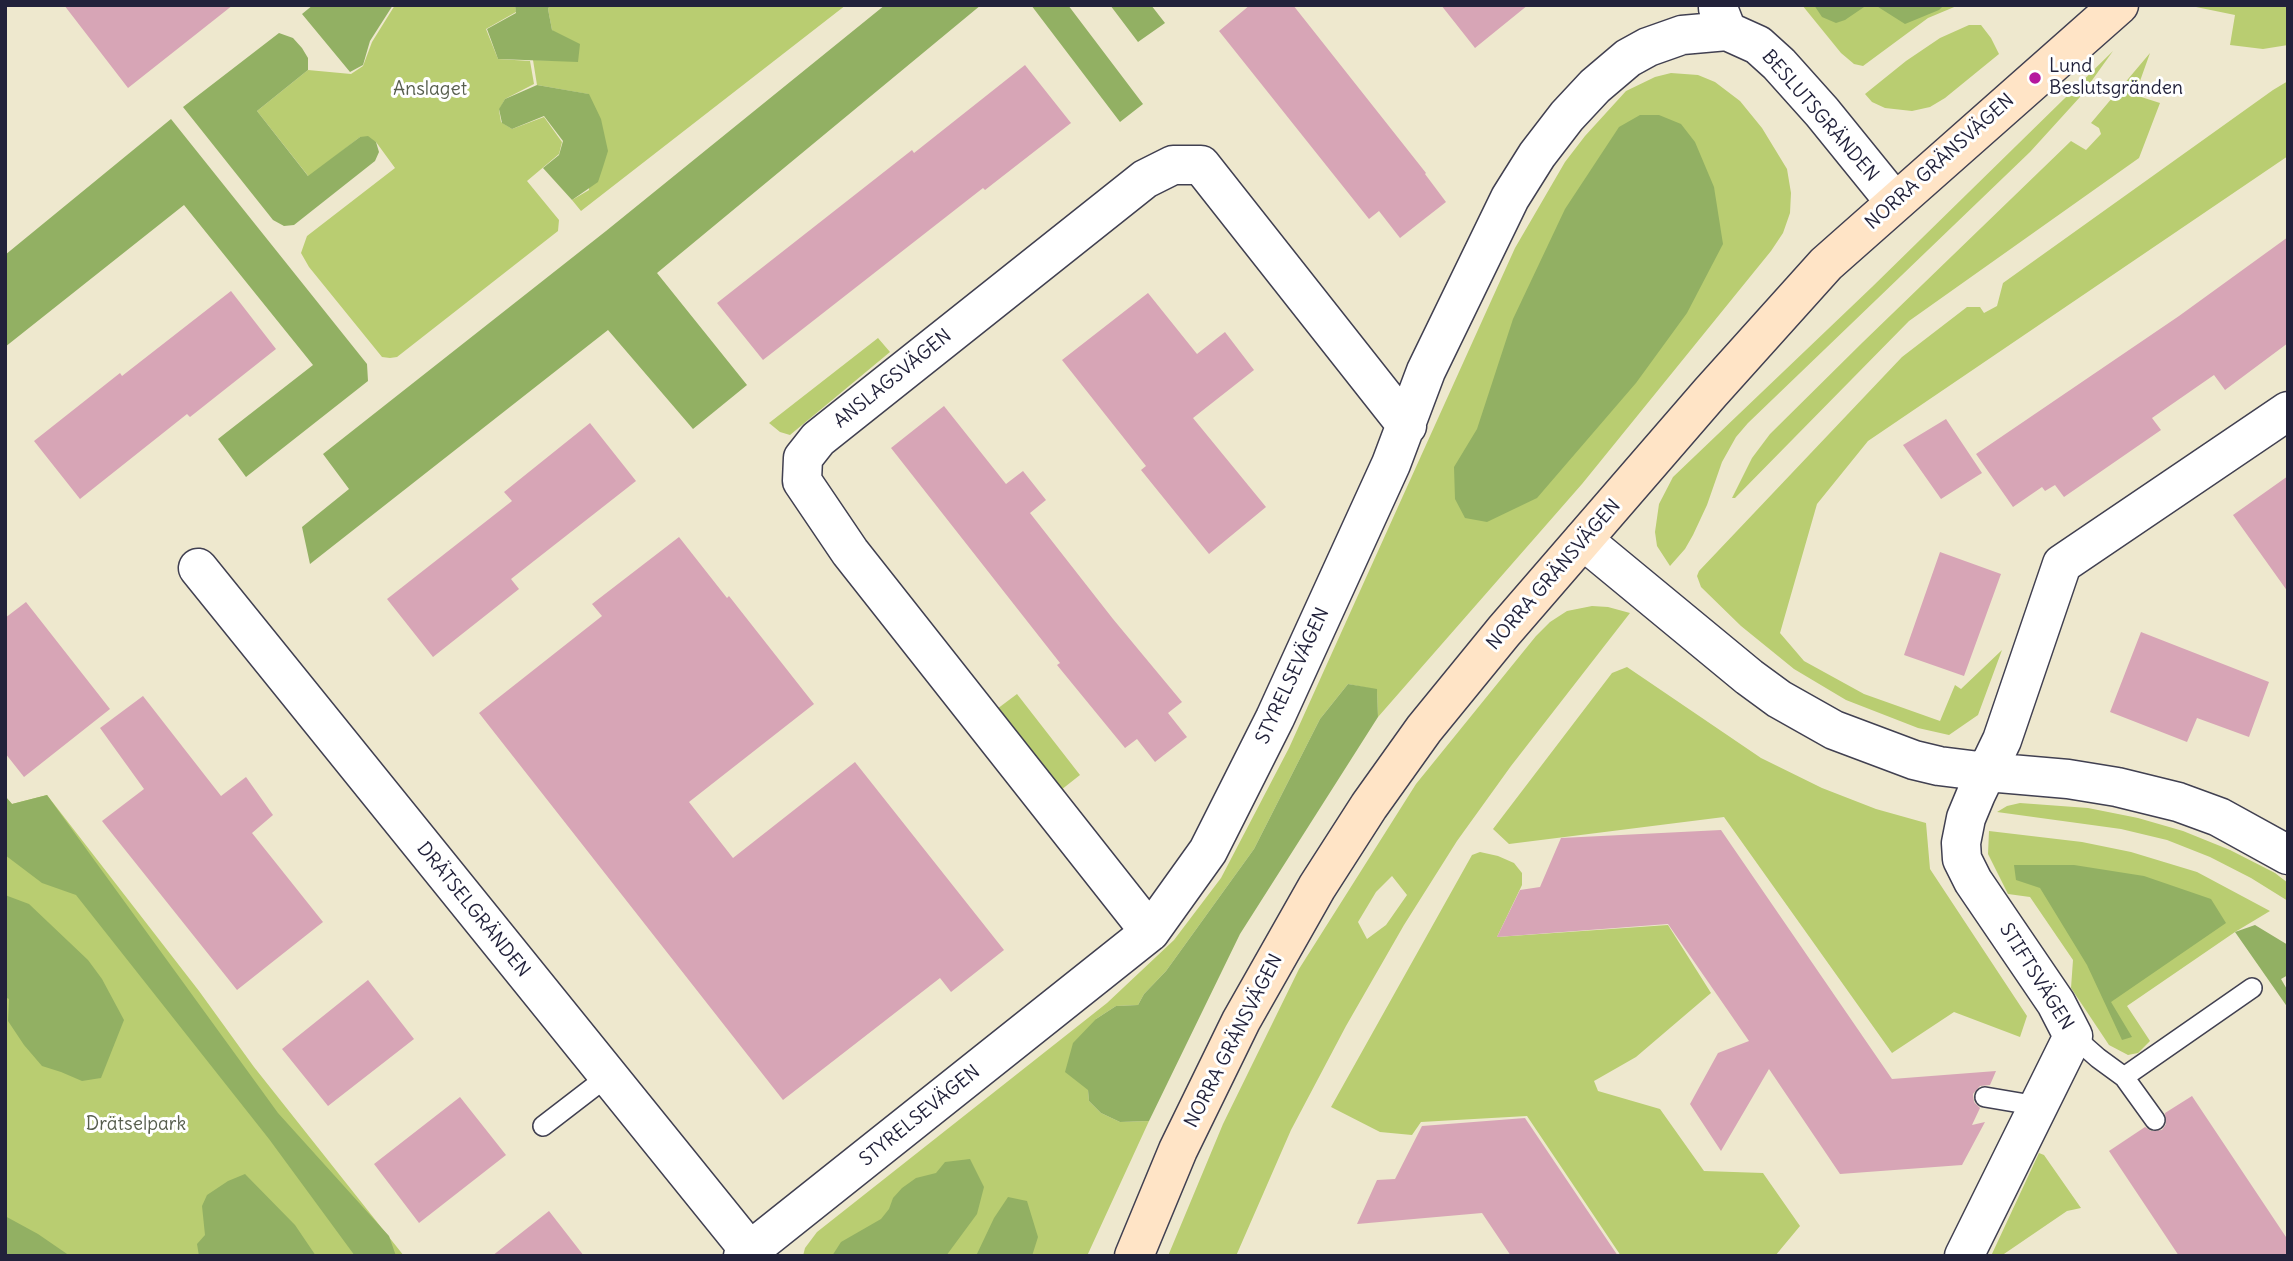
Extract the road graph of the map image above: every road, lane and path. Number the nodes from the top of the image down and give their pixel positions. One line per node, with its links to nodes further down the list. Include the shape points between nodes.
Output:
1 (2119, 5): 3 (street, NORRA GRÄNSVÄGEN)
2 (1722, 18): 3 (street, BESLUTSGRÄNDEN, via 1779,64); 5 (street, STYRELSEVÄGEN, via 1628,58 1567,116 1510,198 1426,371)
3 (1895, 202): 6 (street, NORRA GRÄNSVÄGEN, via 1826,264)
4 (2288, 411): 8 (street, STIFTSVÄGEN, via 2062,564)
5 (1407, 426): 10 (street, STYRELSEVÄGEN, via 1208,851); 10 (street, ANSLAGSVÄGEN, via 1201,165 1173,165 1144,179 818,439 803,457 802,481 850,552)
6 (1583, 540): 8 (street, via 1749,677 1805,715 1914,760); 20 (street, NORRA GRÄNSVÄGEN, via 1424,729 1317,887 1241,1021 1178,1150)
7 (198, 568): 13 (street, DRÄTSELGRÄNDEN)
8 (1987, 772): 9 (street, via 2068,779 2178,802 2219,817); 12 (street, STIFTSVÄGEN, via 1966,818 1962,859)
9 (2288, 855)
10 (1150, 932): 19 (street, STYRELSEVÄGEN)
11 (2252, 988): 14 (lane)
12 (2073, 1036): 14 (lane); 16 (street, STIFTSVÄGEN)
13 (608, 1076): 18 (lane); 19 (street, DRÄTSELGRÄNDEN)
14 (2124, 1077): 17 (lane)
15 (1985, 1097): 16 (lane)
16 (2038, 1106): 21 (street, STIFTSVÄGEN)
17 (2155, 1120)
18 (543, 1126)
19 (746, 1253)
20 (1134, 1256)
21 (1964, 1256)

